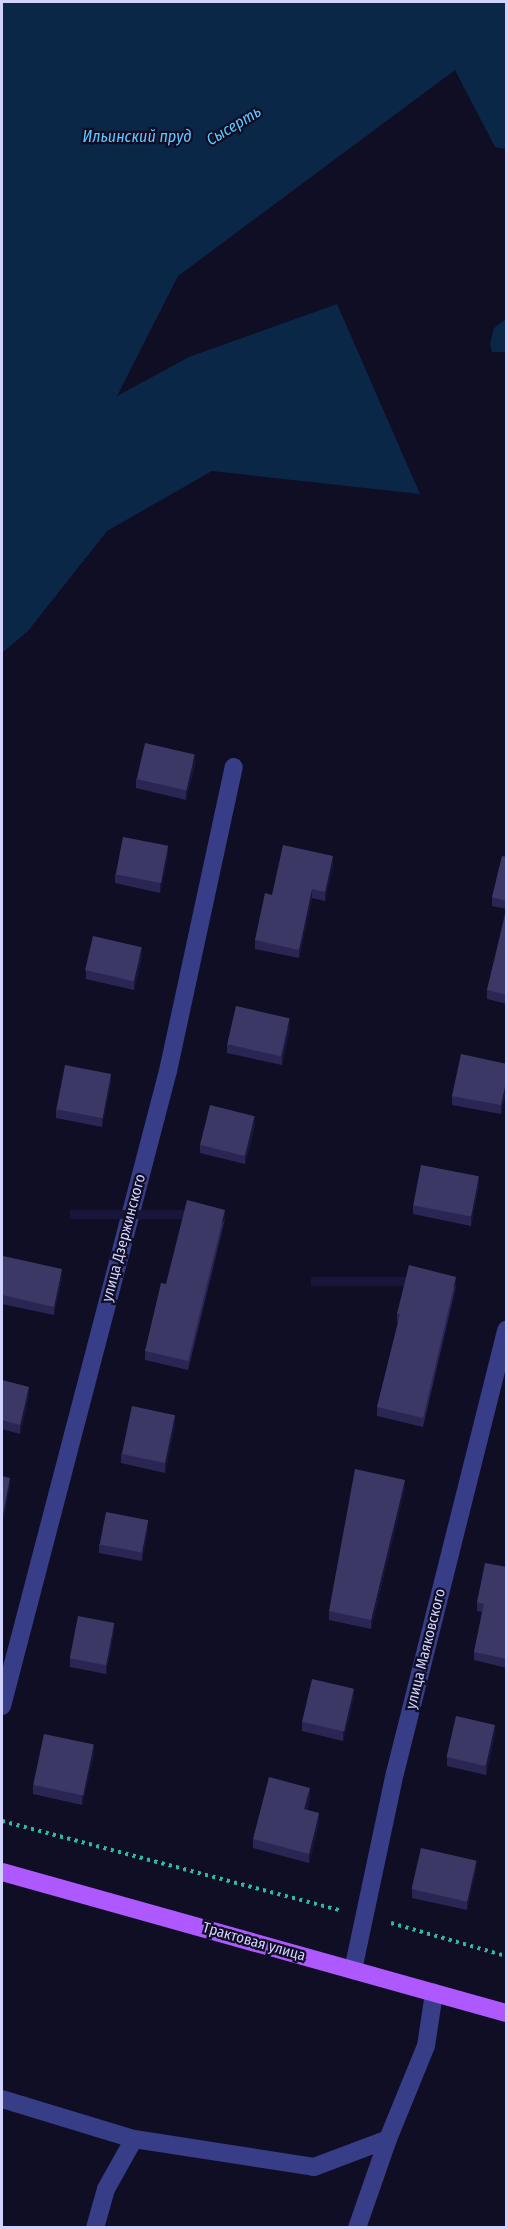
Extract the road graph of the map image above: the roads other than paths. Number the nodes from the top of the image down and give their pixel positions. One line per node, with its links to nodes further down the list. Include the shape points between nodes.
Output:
1 (234, 767): 3 (street, улица Дзержинского, via 168,1071)
2 (507, 1330): 5 (street, улица Маяковского, via 395,1773)
3 (2, 1706)
4 (2, 1872): 5 (main road, Трактовая улица)
5 (353, 1970): 6 (main road, Трактовая улица)
6 (434, 1993): 7 (main road, Трактовая улица); 10 (street, via 426,2046)
7 (507, 2013)
8 (2, 2098): 9 (street)
9 (134, 2139): 10 (street, via 314,2167); 11 (street, via 106,2189)
10 (388, 2139): 12 (street)
11 (95, 2228)
12 (357, 2228)

